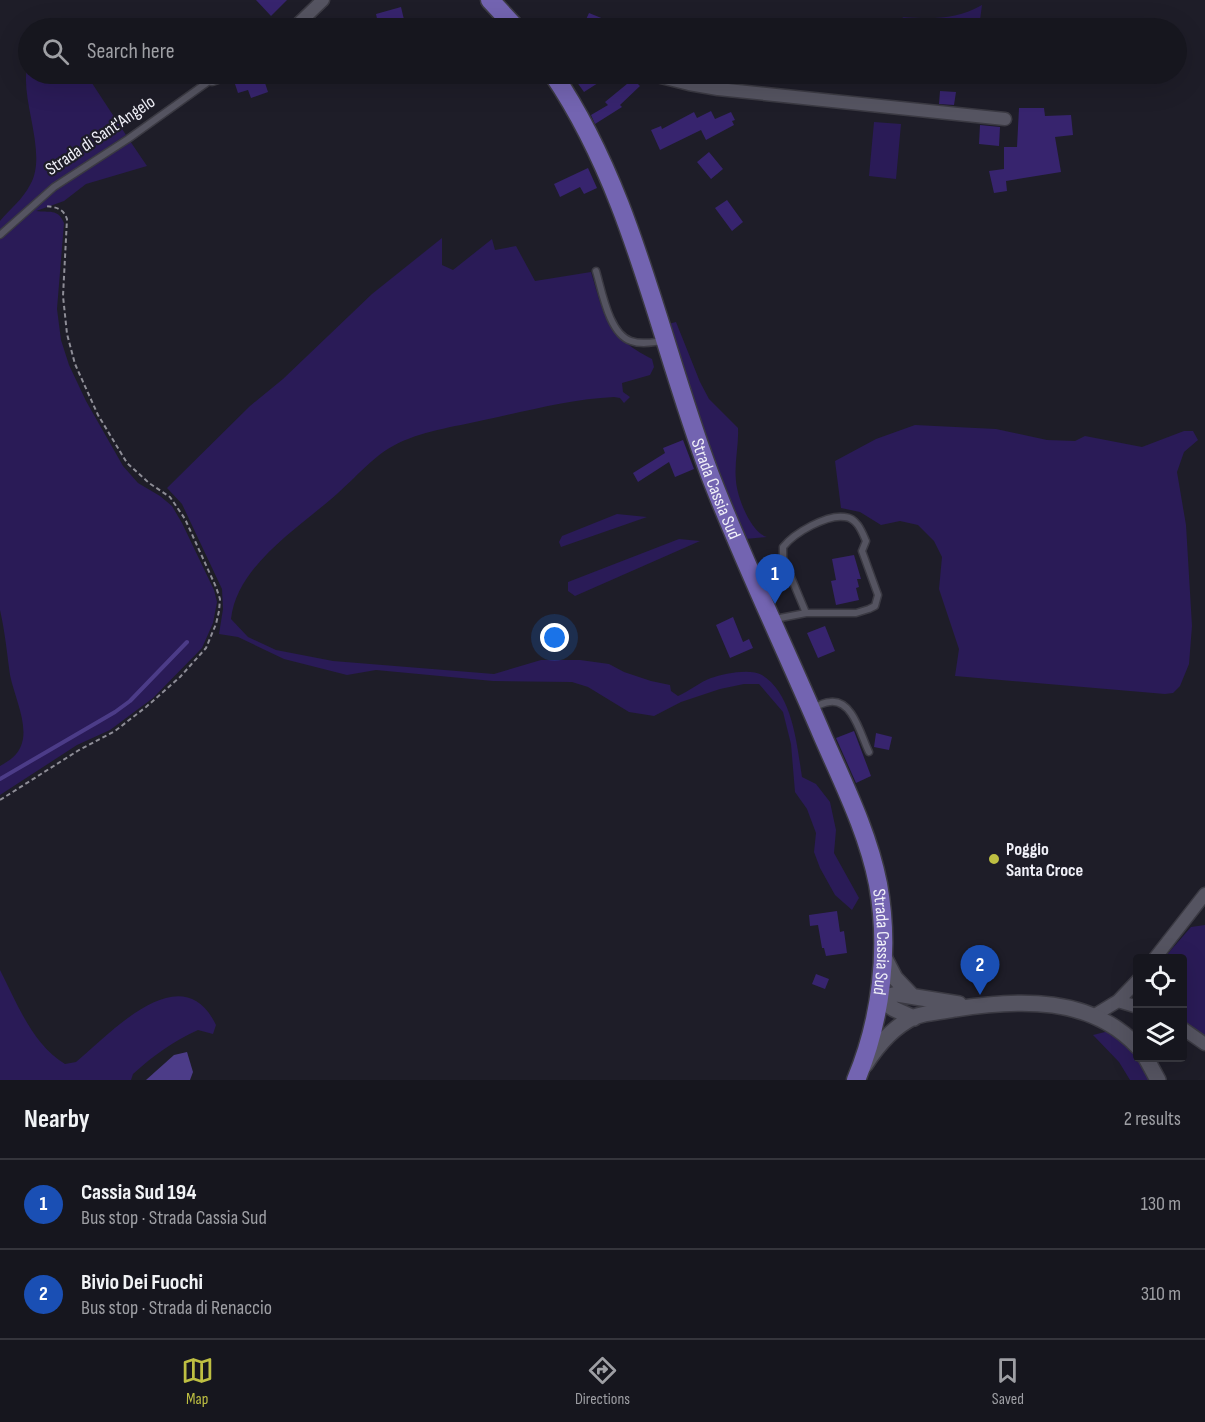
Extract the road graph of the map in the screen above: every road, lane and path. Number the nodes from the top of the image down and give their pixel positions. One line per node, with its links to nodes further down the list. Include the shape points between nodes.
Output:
1 (323, 0): 3 (street)
2 (490, 0): 4 (main road)
3 (304, 18)
4 (509, 18)
5 (205, 84): 9 (lane, Strada di Sant'Angelo)
6 (559, 84): 12 (main road, Strada Cassia Sud, via 588,135 622,210)
7 (689, 84): 8 (street)
8 (1005, 119)
9 (33, 205): 10 (lane, Strada di Sant'Angelo); 17 (path, via 57,207 67,219 63,296 67,334 75,364 98,415 127,463 178,507 220,599 216,624 206,648 180,677 115,730)
10 (0, 235)
11 (596, 271): 12 (lane, via 619,334 630,341 645,343)
12 (665, 340): 14 (main road, Strada Cassia Sud, via 710,476)
13 (806, 613): 13 (lane, via 783,558 783,547 821,521 845,516 862,530 866,541 862,551 878,600 875,606 856,612); 14 (lane)
14 (772, 620): 15 (main road, Strada Cassia Sud)
15 (811, 709): 16 (lane, via 830,702 844,706); 19 (main road, Strada Cassia Sud, via 870,852 880,901)
16 (869, 752)
17 (0, 800)
18 (1205, 894): 20 (street)
19 (882, 952): 22 (street, via 895,978); 23 (main road, Strada Cassia Sud)
20 (1158, 954)
21 (1133, 984): 24 (street)
22 (912, 996): 23 (street, via 897,994); 25 (street)
23 (879, 999): 28 (street); 33 (main road, Strada Cassia Sud)
24 (1118, 1001): 26 (street); 27 (street)
25 (980, 1006): 27 (street, via 1052,1005); 28 (street)
26 (1133, 1006)
27 (1095, 1016): 30 (street)
28 (914, 1017): 33 (street, via 886,1038)
29 (1187, 1031): 31 (street)
30 (1133, 1043)
31 (1205, 1044)
32 (1148, 1062): 34 (street)
33 (856, 1079)
34 (1158, 1080)

